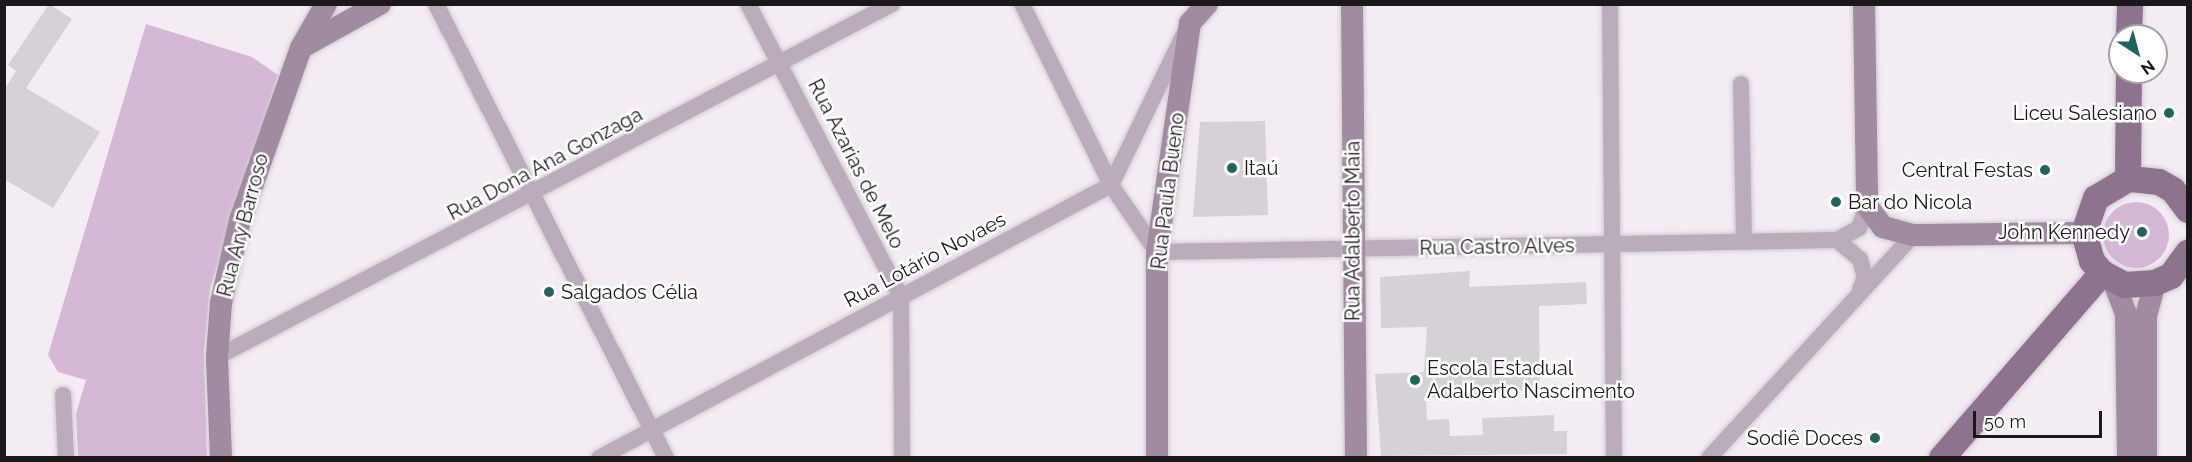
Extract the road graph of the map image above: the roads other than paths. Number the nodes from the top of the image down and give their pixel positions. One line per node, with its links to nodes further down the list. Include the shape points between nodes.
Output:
1 (326, 4): 14 (main road, Rua Ary Barroso)
2 (380, 4): 14 (main road)
3 (436, 4): 20 (street)
4 (748, 4): 15 (street, Rua Azarias de Melo)
5 (892, 4): 15 (street, Rua Dona Ana Gonzaga)
6 (1022, 4): 19 (street)
7 (1207, 4): 12 (main road)
8 (1352, 4): 28 (main road, Rua Adalberto Maia)
9 (1610, 4): 27 (street)
10 (1864, 4): 21 (main road)
11 (2130, 4): 13 (main road)
12 (1190, 23): 19 (street, via 1157,82); 29 (main road, Rua Paula Bueno)
13 (2129, 24)
14 (301, 48): 35 (main road, Rua Ary Barroso, via 240,220 221,303)
15 (780, 63): 20 (street, Rua Dona Ana Gonzaga); 34 (street, Rua Azarias de Melo)
16 (1741, 84): 26 (street)
17 (2129, 84): 18 (main road)
18 (2128, 178): 22 (main road, via 2159,182 2173,190); 23 (main road, via 2096,198)
19 (1111, 185): 29 (street); 34 (street, Rua Lotário Novaes)
20 (532, 196): 35 (street, Rua Dona Ana Gonzaga); 37 (street)
21 (1867, 206): 24 (main road, via 1893,234); 25 (street, via 1859,228)
22 (2187, 210)
23 (2084, 232): 24 (main road); 31 (main road, via 2089,254)
24 (1913, 235): 33 (street)
25 (1837, 240): 26 (street, Rua Castro Alves); 33 (street, via 1860,258 1864,278)
26 (1744, 241): 27 (street, Rua Castro Alves)
27 (1611, 246): 28 (street, Rua Castro Alves); 45 (street)
28 (1352, 248): 29 (street, Rua Castro Alves); 44 (main road, Rua Adalberto Maia)
29 (1157, 252): 43 (main road, Rua Paula Bueno)
30 (2187, 253): 32 (main road, via 2170,276)
31 (2107, 276): 32 (main road, via 2138,286); 47 (main road); 48 (main road, via 2126,314)
32 (2155, 283): 49 (main road, via 2146,316)
33 (1860, 289): 46 (street)
34 (901, 297): 37 (street, Rua Lotário Novaes); 42 (street, Rua Azarias de Melo)
35 (217, 357): 39 (main road, Rua Ary Barroso)
36 (63, 395): 38 (street)
37 (652, 428): 40 (street, Rua Lotário Novaes); 41 (street)
38 (66, 458)
39 (221, 458)
40 (599, 458)
41 (666, 458)
42 (902, 458)
43 (1157, 458)
44 (1356, 458)
45 (1614, 458)
46 (1709, 458)
47 (1942, 458)
48 (2128, 458)
49 (2146, 458)

